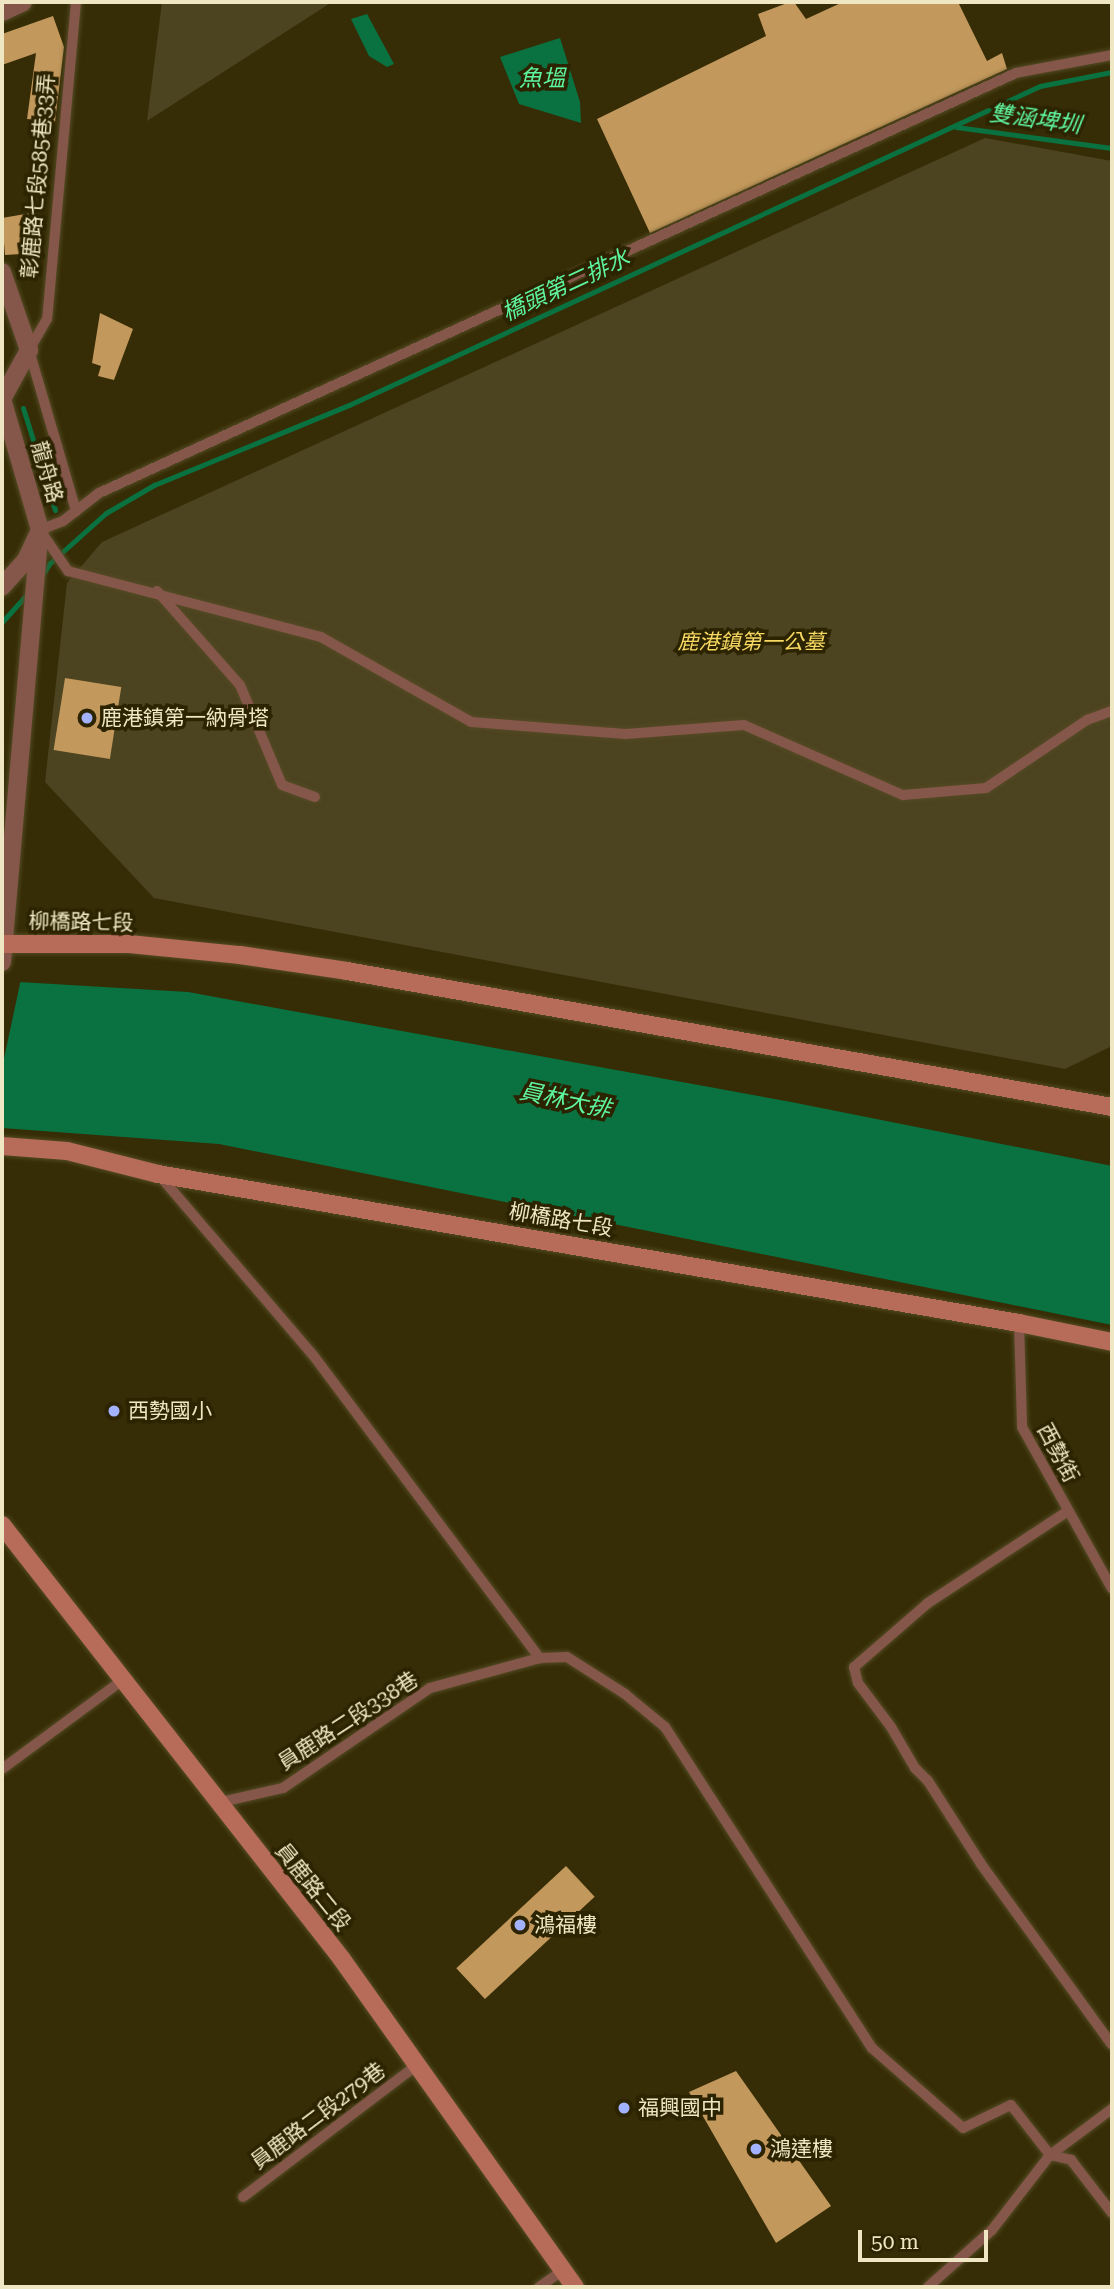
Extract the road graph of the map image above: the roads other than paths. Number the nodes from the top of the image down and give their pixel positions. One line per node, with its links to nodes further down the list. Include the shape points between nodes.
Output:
1 (23, 2): 3 (street)
2 (76, 2): 6 (lane, 彰鹿路七段585巷33弄, via 47,319)
3 (2, 12)
4 (1112, 55): 8 (lane, via 1016,73 100,493)
5 (2, 272): 6 (street)
6 (29, 350): 7 (street); 8 (lane)
7 (2, 399): 9 (street, 龍舟路)
8 (76, 511): 9 (lane)
9 (43, 535): 10 (street, 龍舟路); 11 (lane, via 68,571); 14 (street)
10 (2, 587)
11 (157, 592): 12 (lane, via 321,637 471,722 626,734 744,725 903,795 986,788 1087,720); 13 (lane, via 240,685 282,785)
12 (1112, 711)
13 (315, 797)
14 (2, 952): 15 (main road, 柳橋路七段, via 129,944 240,955)
15 (1112, 1107)
16 (2, 1146): 17 (main road, 柳橋路七段, via 67,1151)
17 (158, 1174): 18 (main road, 柳橋路七段); 23 (lane, via 313,1354)
18 (1019, 1322): 19 (main road, 柳橋路七段); 20 (lane, 西勢街, via 1021,1427)
19 (1112, 1342)
20 (1068, 1511): 22 (lane, 西勢街); 27 (lane, via 928,1603 854,1667 858,1683 915,1768)
21 (2, 1525): 24 (main road, 員鹿路二段)
22 (1112, 1589)
23 (540, 1658): 26 (lane, 員鹿路二段338巷, via 430,1688 283,1788); 30 (lane, via 567,1657 625,1694 665,1727 872,2048 963,2128 1011,2105)
24 (124, 1679): 25 (lane); 26 (main road, 員鹿路二段)
25 (2, 1769)
26 (217, 1803): 28 (main road, 員鹿路二段, via 341,1958)
27 (1112, 2045)
28 (416, 2065): 31 (lane, 員鹿路二段279巷); 33 (main road, 員鹿路二段)
29 (1112, 2109): 30 (lane)
30 (1051, 2155): 32 (lane, via 1071,2160); 36 (lane, via 992,2230)
31 (243, 2197)
32 (1112, 2213)
33 (563, 2270): 34 (lane); 35 (main road, 員鹿路二段)
34 (540, 2287)
35 (575, 2287)
36 (928, 2287)

